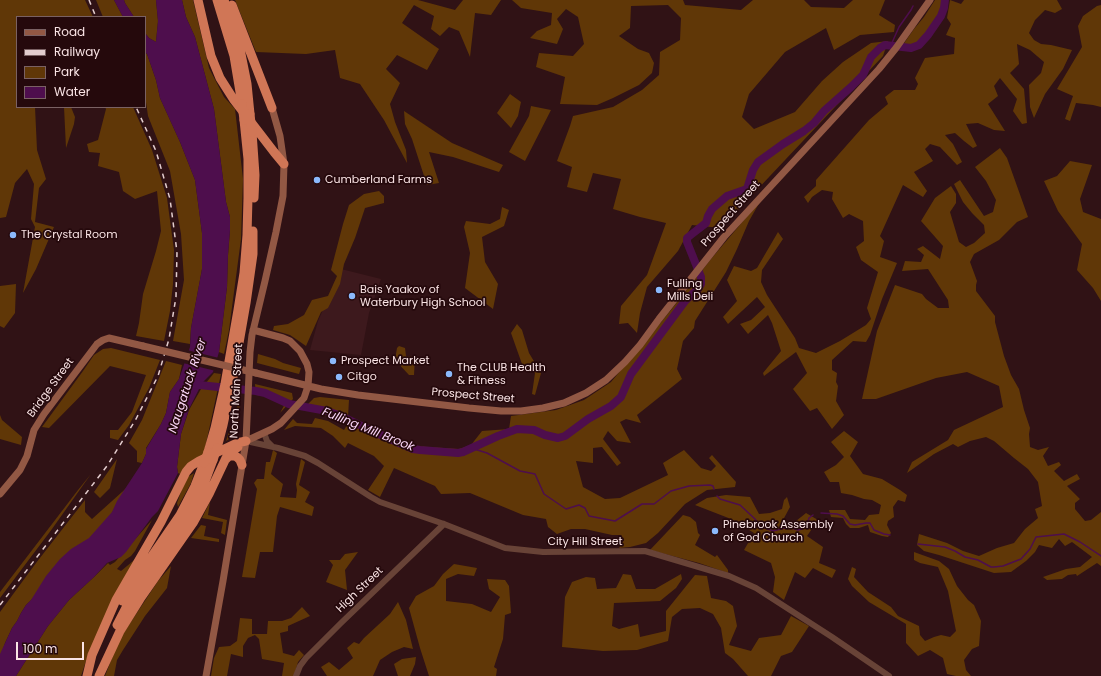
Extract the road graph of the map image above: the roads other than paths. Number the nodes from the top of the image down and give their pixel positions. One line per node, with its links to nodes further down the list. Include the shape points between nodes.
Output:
1 (198, 0): 8 (highway, via 211,56 220,78)
2 (217, 0): 7 (highway, bridge, via 234,56 242,104)
3 (224, 0): 7 (highway, via 239,44 247,84)
4 (230, 0): 6 (highway)
5 (930, 0): 11 (main road, Prospect Street, via 868,82 724,237 640,345 606,380 575,398 554,406 521,411 490,410 358,395)
6 (272, 108): 8 (main road, North Main Street)
7 (247, 117): 12 (highway, via 247,234 244,273); 12 (highway, bridge, via 252,132 255,175 253,254 246,303)
8 (284, 164): 9 (main road, North Main Street, via 283,196)
9 (253, 330): 11 (main road, via 290,341 300,351 309,372); 14 (main road, North Main Street)
10 (102, 340): 11 (main road, Prospect Street, bridge, via 112,339); 19 (main road, Bridge Street, via 44,414 34,430 20,470)
11 (308, 386): 13 (main road, via 300,403 281,423)
12 (227, 387): 16 (highway, via 223,425)
13 (264, 434): 14 (main road); 15 (street)
14 (246, 441): 15 (street, City Hill Street); 17 (highway); 18 (main road, North Main Street); 21 (highway, via 199,461 186,472 161,522 116,600 92,655)
15 (272, 446): 20 (street, City Hill Street, via 305,456 380,502)
16 (210, 456): 21 (highway, via 180,514 118,608); 22 (highway, via 203,487 185,519 131,598 101,660)
17 (224, 461): 18 (highway, via 229,456 234,456); 22 (highway, via 193,523 120,631)
18 (242, 465): 23 (main road, North Main Street)
19 (0, 494)
20 (444, 524): 24 (street, High Street, via 306,658); 25 (street, City Hill Street, via 505,548 543,552 645,551 729,576 762,591)
21 (88, 676)
22 (98, 676)
23 (206, 676)
24 (296, 676)
25 (889, 676)

